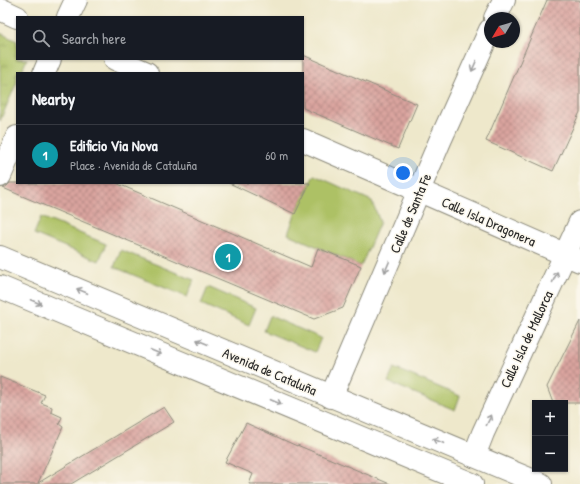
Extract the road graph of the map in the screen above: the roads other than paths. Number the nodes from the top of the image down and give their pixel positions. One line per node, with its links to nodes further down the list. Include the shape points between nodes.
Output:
1 (76, 0): 5 (street)
2 (504, 0): 4 (street)
3 (0, 9): 6 (street)
4 (498, 12)
5 (68, 16)
6 (16, 17)
7 (484, 44): 15 (street, Calle de Santa Fe, one-way to 15)
8 (50, 60): 10 (street)
9 (116, 60): 11 (street)
10 (44, 72)
11 (145, 72)
12 (16, 139): 14 (street)
13 (304, 140): 15 (street, Calle Isla Dragonera)
14 (0, 176)
15 (419, 191): 18 (street, Calle Isla Dragonera); 20 (street, Calle de Santa Fe, one-way to 20)
16 (580, 222): 18 (street, Calle Isla de Mallorca)
17 (0, 257): 20 (street, Avenida de Cataluña, one-way to 17)
18 (573, 258): 21 (street, Calle Isla de Mallorca, one-way to 18, via 483,433)
19 (0, 286): 22 (street, Avenida de Cataluña, one-way to 22)
20 (332, 397): 21 (street, Avenida de Cataluña, one-way to 20)
21 (474, 456): 23 (street, Avenida de Cataluña)
22 (464, 482)
23 (541, 484)

